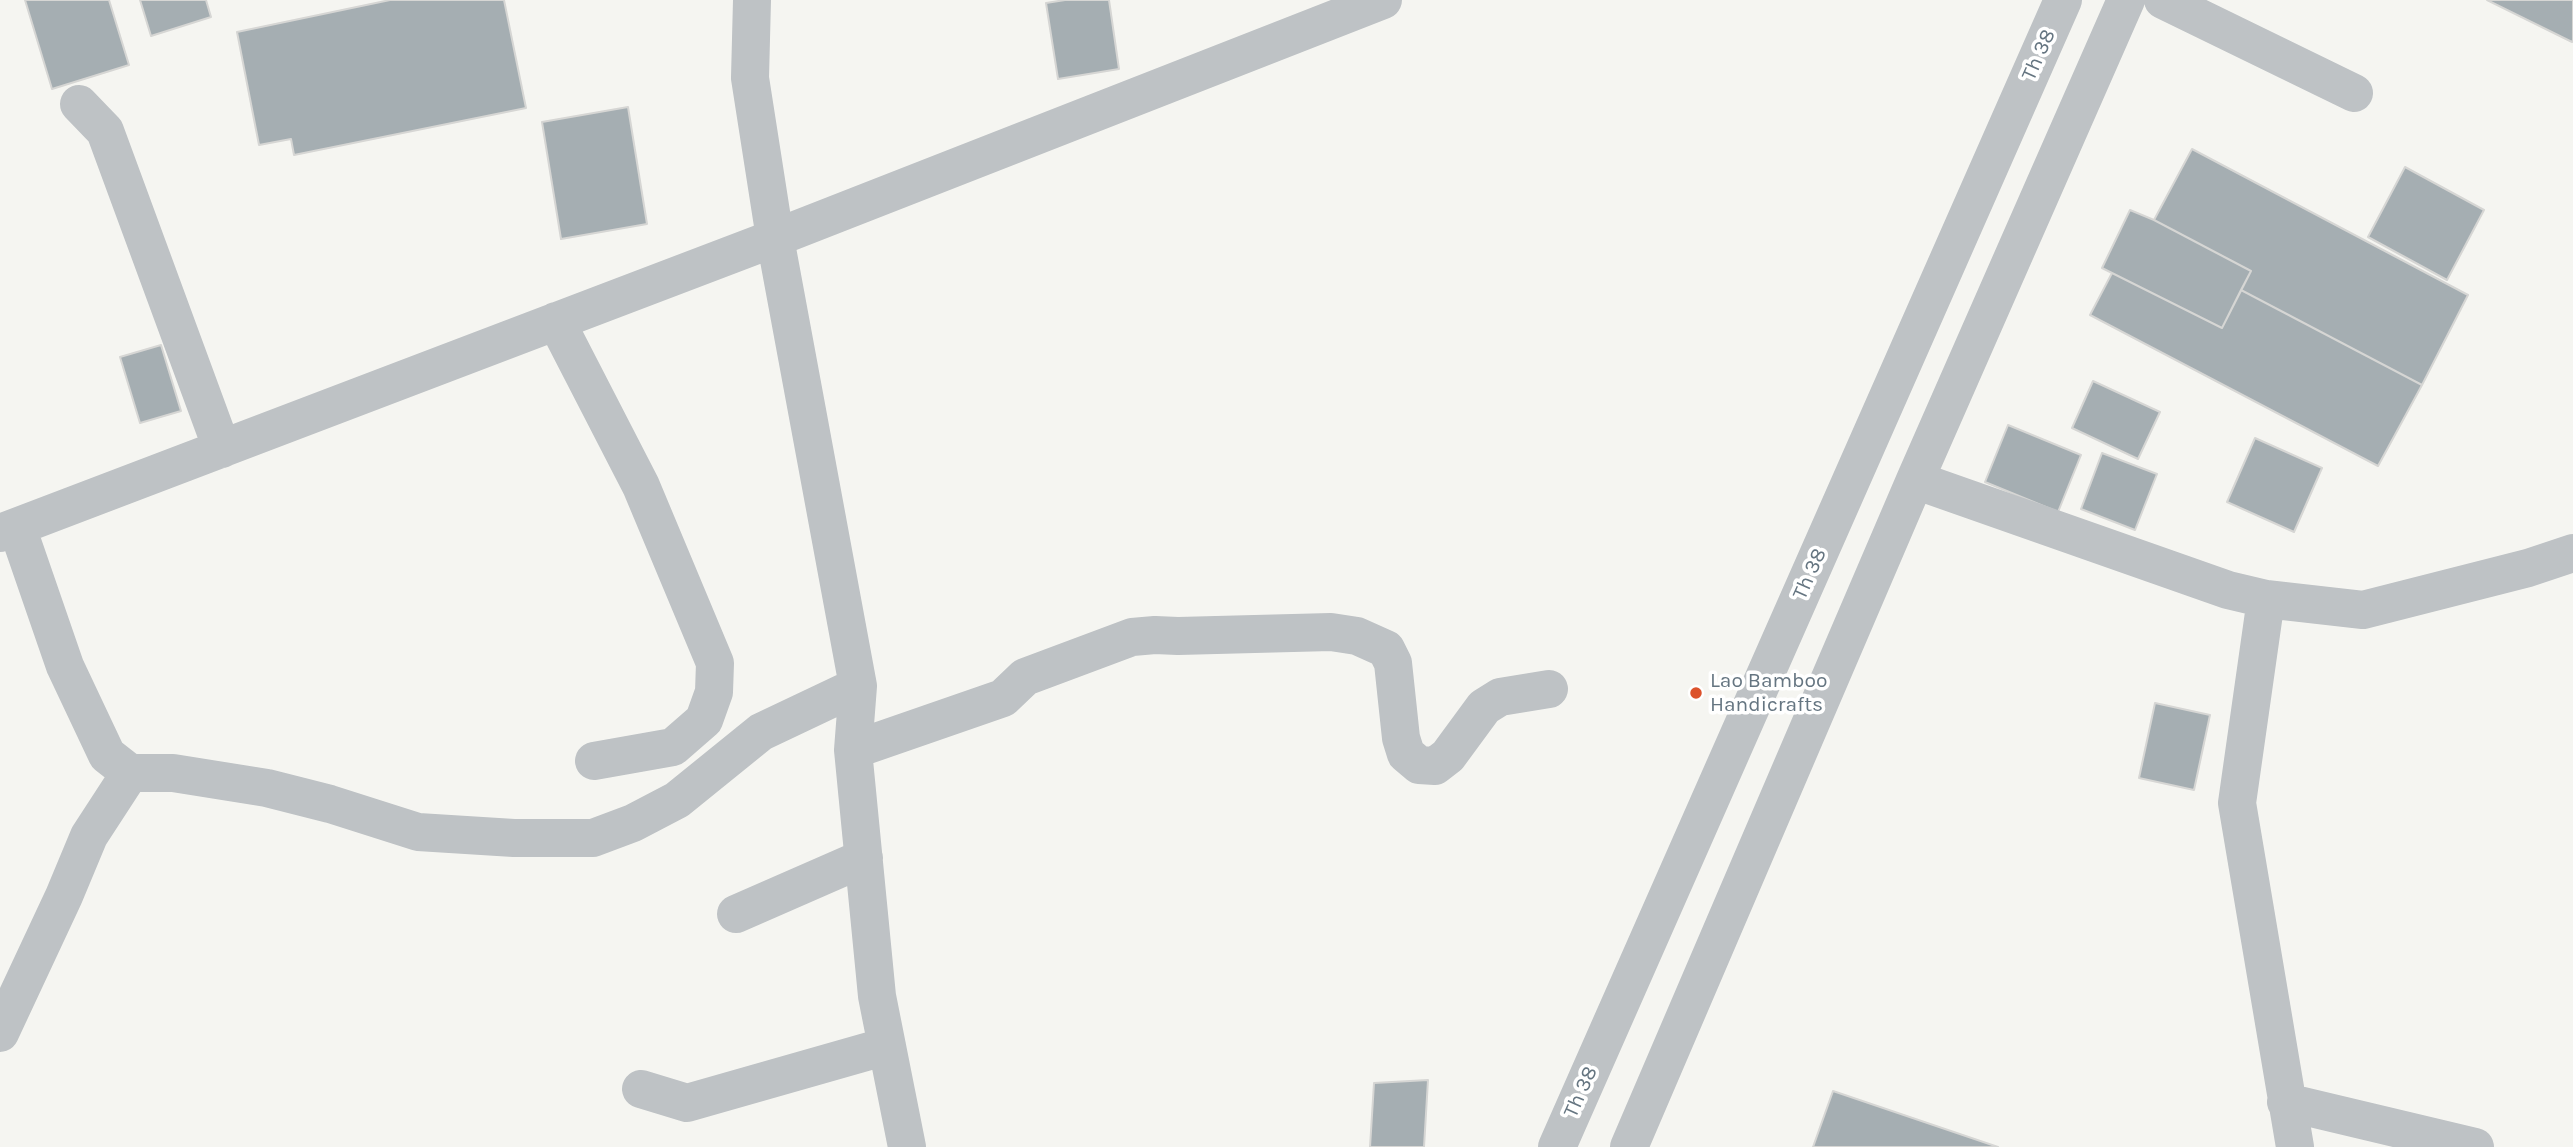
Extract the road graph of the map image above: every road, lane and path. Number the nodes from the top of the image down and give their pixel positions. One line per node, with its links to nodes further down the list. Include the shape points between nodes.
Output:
1 (752, 0): 8 (street, via 750,78)
2 (1383, 0): 8 (street)
3 (2063, 0): 27 (street, Th 38)
4 (2163, 0): 6 (street)
5 (2118, 2): 11 (street)
6 (2354, 93)
7 (79, 104): 10 (street, via 105,131)
8 (775, 238): 9 (street); 15 (street)
9 (556, 321): 10 (street); 18 (street, via 641,486 715,663 714,692 704,720 673,747)
10 (222, 449): 12 (street)
11 (1915, 480): 14 (street, via 2228,590); 28 (street)
12 (8, 530): 19 (street, via 107,755)
13 (2573, 553): 14 (street, via 2363,610)
14 (2266, 598): 25 (street, via 2237,803)
15 (858, 686): 17 (street); 19 (street, via 761,732 677,800 593,838 418,832 267,788 173,773)
16 (1549, 689): 17 (street, via 1500,697 1485,707 1448,756 1435,766 1419,765 1406,754 1401,738 1393,663 1386,649 1357,636 1331,632 1132,637 1025,677 1003,698)
17 (853, 750): 20 (street)
18 (594, 761)
19 (130, 773): 22 (street, via 89,836)
20 (864, 858): 21 (street); 23 (street, via 877,996)
21 (736, 914)
22 (0, 1034)
23 (887, 1045): 24 (street, via 687,1102); 26 (street)
24 (641, 1089)
25 (2286, 1101): 29 (street); 30 (street)
26 (907, 1147)
27 (1557, 1147)
28 (1629, 1147)
29 (2295, 1147)
30 (2475, 1147)

